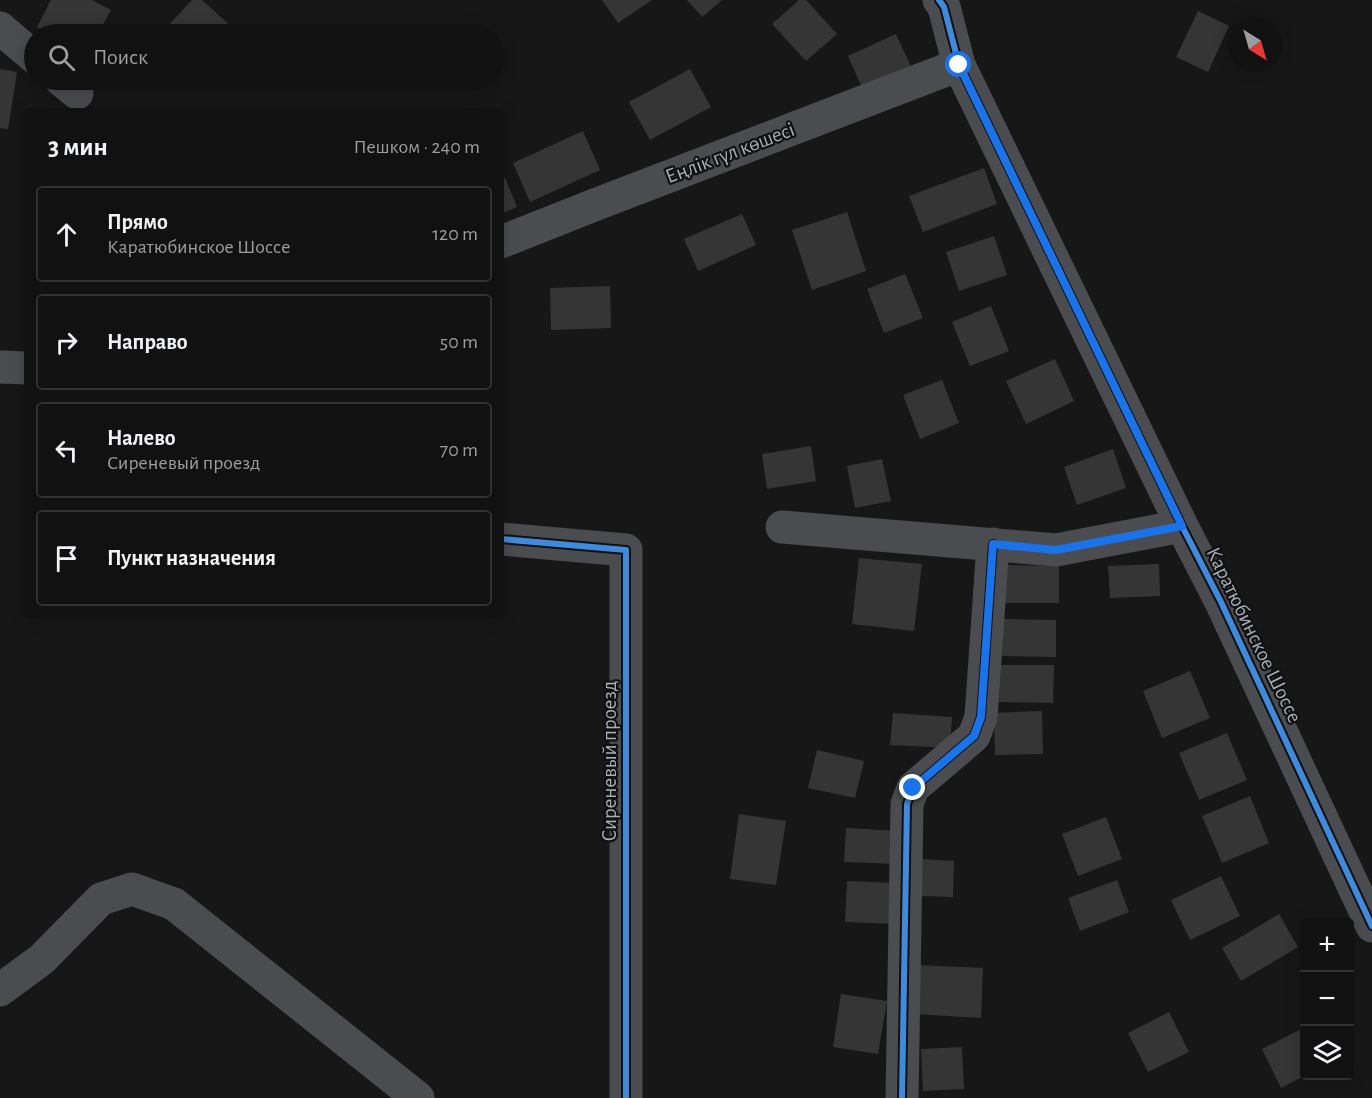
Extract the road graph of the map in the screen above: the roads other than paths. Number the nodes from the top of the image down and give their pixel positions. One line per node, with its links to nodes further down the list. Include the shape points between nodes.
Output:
1 (944, 2): 4 (street, Каратюбинское Шоссе)
2 (0, 28): 3 (street)
3 (24, 48)
4 (959, 65): 5 (street, Еңлік гүл көшесі); 8 (street, Каратюбинское Шоссе)
5 (504, 241)
6 (0, 367): 7 (street)
7 (24, 368)
8 (1182, 526): 11 (street, via 1056,550); 12 (street, Каратюбинское Шоссе)
9 (782, 527): 11 (street)
10 (504, 539): 15 (street, Сиреневый проезд, via 626,550)
11 (993, 544): 16 (street, via 981,717 974,736 913,788 907,804)
12 (1372, 926)
13 (0, 990): 14 (street, via 42,959 101,899 132,889 174,904)
14 (418, 1098)
15 (626, 1098)
16 (902, 1098)

